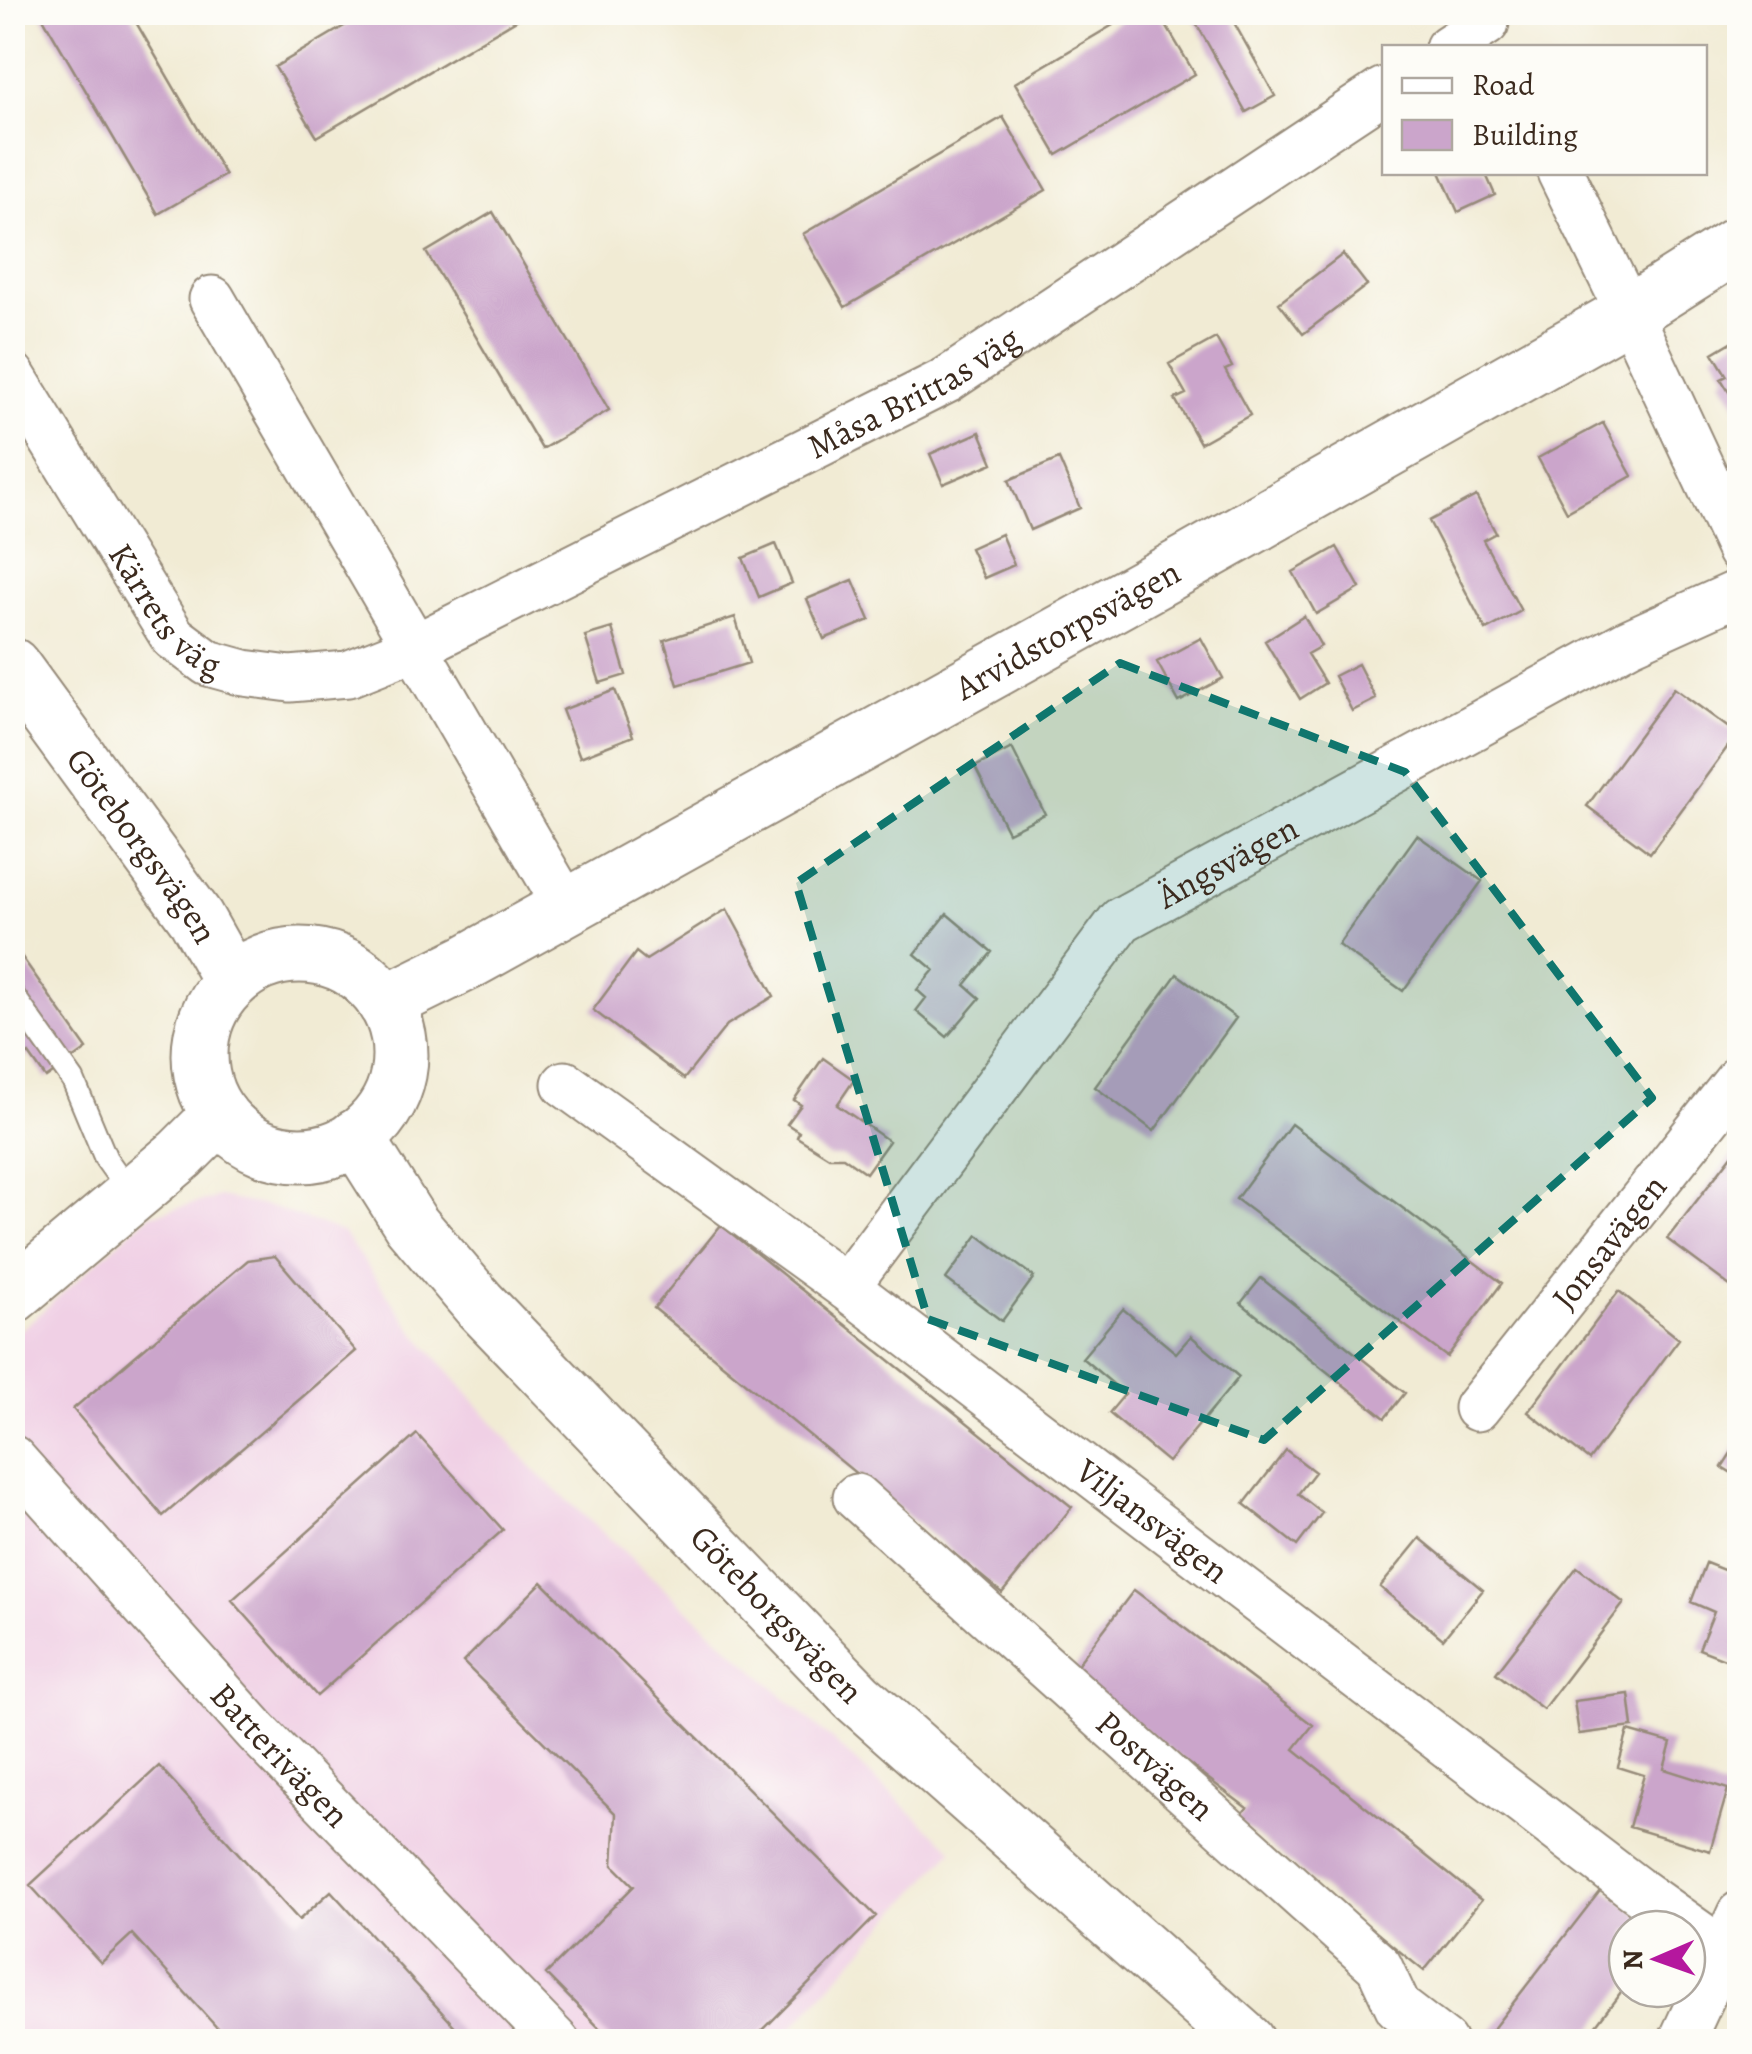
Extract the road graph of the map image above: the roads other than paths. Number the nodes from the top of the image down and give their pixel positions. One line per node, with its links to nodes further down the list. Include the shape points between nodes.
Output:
1 (1488, 28): 2 (street)
2 (1454, 45)
3 (1382, 91): 11 (street, Måsa Brittas väg, via 947,380)
4 (1561, 175): 7 (street)
5 (1740, 243): 7 (main road, Arvidstorpsvägen)
6 (212, 299): 11 (street)
7 (1629, 313): 9 (street); 13 (main road, Arvidstorpsvägen)
8 (12, 375): 11 (street, Kärrets väg, via 173,637 208,663 290,679 348,674)
9 (1740, 552)
10 (1740, 592): 22 (street, Ängsvägen, via 1629,642 1121,920)
11 (413, 648): 13 (street)
12 (12, 666): 14 (main road, Göteborgsvägen, via 196,918)
13 (566, 906): 16 (main road, Arvidstorpsvägen)
14 (232, 982): 16 (main road, via 266,961 306,955 346,966); 19 (main road, via 210,1011 200,1046 204,1083)
15 (12, 994): 21 (lane, via 73,1080 106,1158)
16 (385, 1003): 20 (main road, via 397,1034 399,1068 380,1114)
17 (1740, 1077): 24 (street, Jonsavägen)
18 (565, 1084): 22 (street, Viljansvägen)
19 (220, 1116): 20 (main road, via 248,1141 284,1154 322,1152); 21 (main road)
20 (356, 1137): 29 (main road, Göteborgsvägen, via 411,1224 478,1304 857,1698)
21 (131, 1194): 23 (main road)
22 (846, 1286): 27 (street, Viljansvägen)
23 (12, 1296)
24 (1478, 1408)
25 (12, 1458): 28 (street, Batterivägen, via 256,1730)
26 (856, 1497): 30 (street, Postvägen, via 1379,1966 1398,2007)
27 (1734, 1943): 31 (street)
28 (558, 2042)
29 (1247, 2042)
30 (1444, 2042)
31 (1681, 2042)

